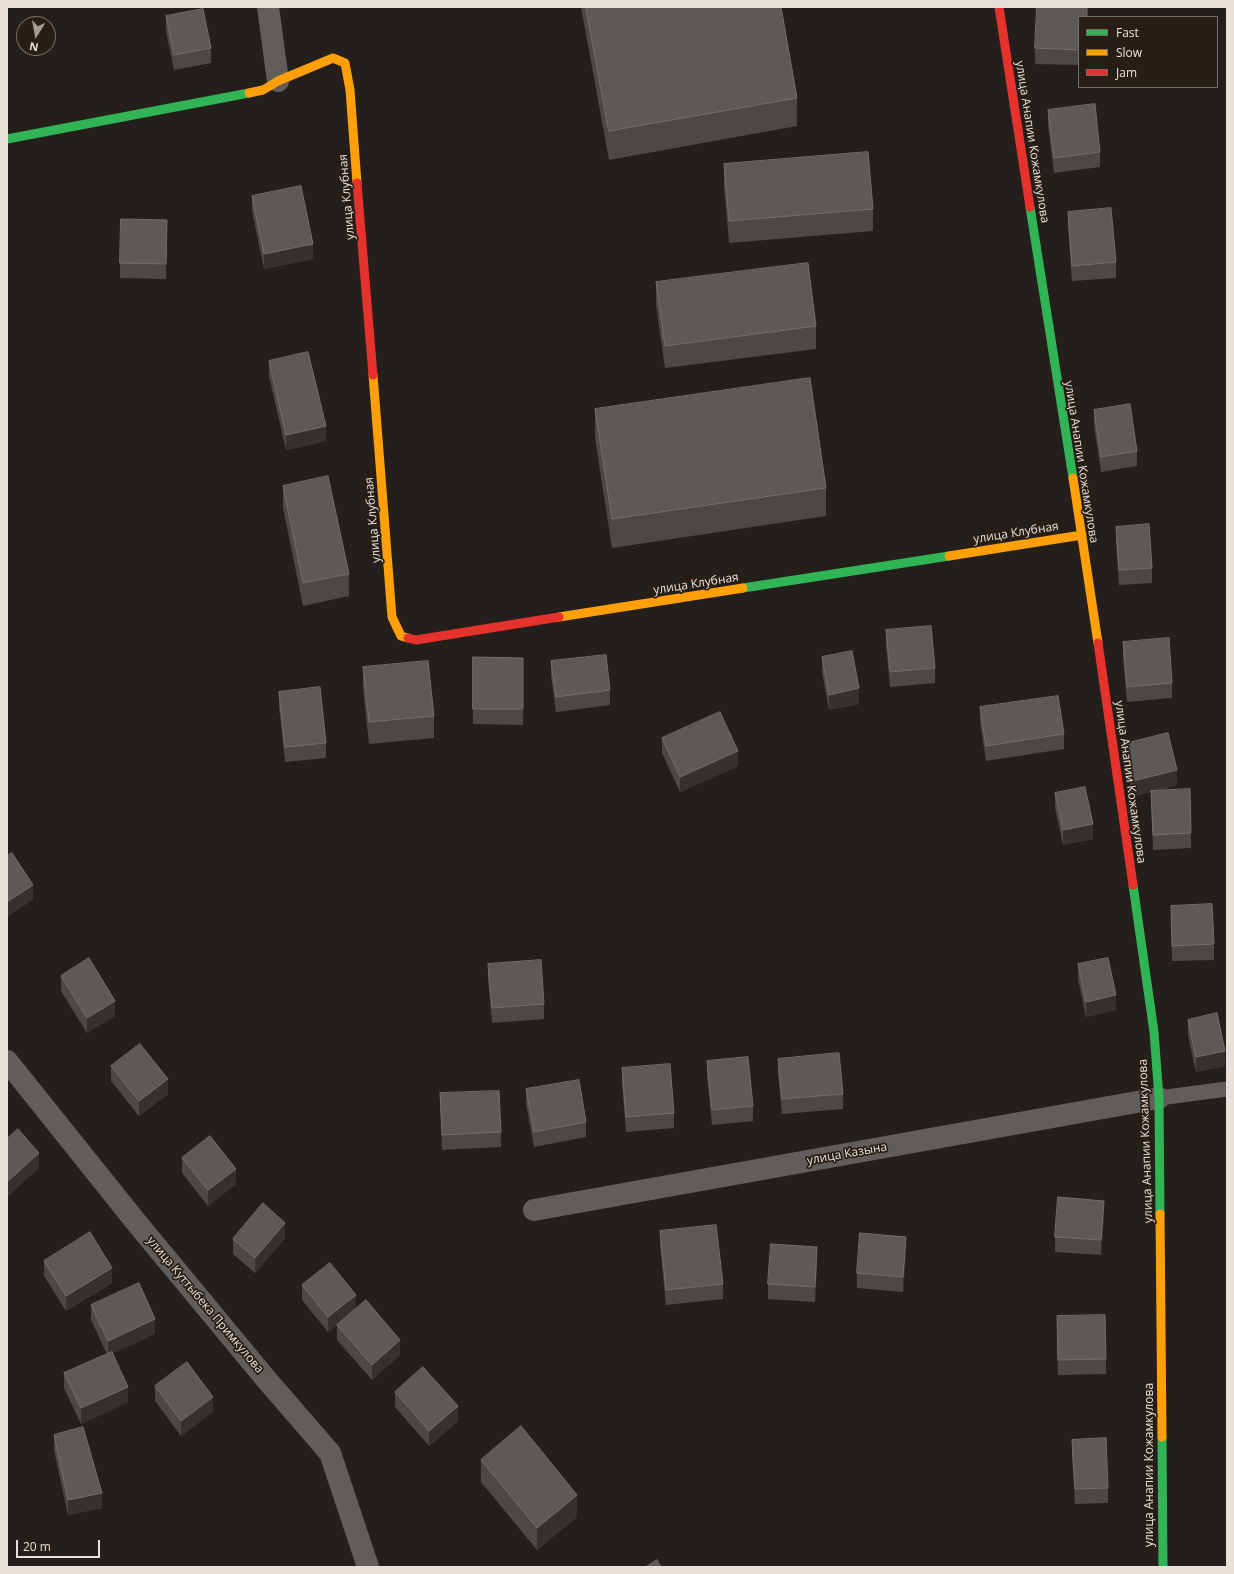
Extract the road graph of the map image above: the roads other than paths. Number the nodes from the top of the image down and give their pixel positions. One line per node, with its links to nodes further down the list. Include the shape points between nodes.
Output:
1 (268, 7): 3 (street)
2 (999, 7): 5 (street, улица Анапии Кожамкулова)
3 (278, 81): 4 (street, улица Клубная, via 264,90); 5 (street, улица Клубная, via 333,58 345,63 351,98 392,617 400,636 416,640)
4 (7, 139)
5 (1082, 535): 8 (street, улица Анапии Кожамкулова, via 1154,1032)
6 (7, 1061): 10 (street, улица Куттыбека Примкулова, via 266,1379 330,1452)
7 (1227, 1089): 8 (lane)
8 (1159, 1098): 9 (street, улица Казына); 11 (street, улица Анапии Кожамкулова)
9 (534, 1210)
10 (368, 1567)
11 (1163, 1567)

